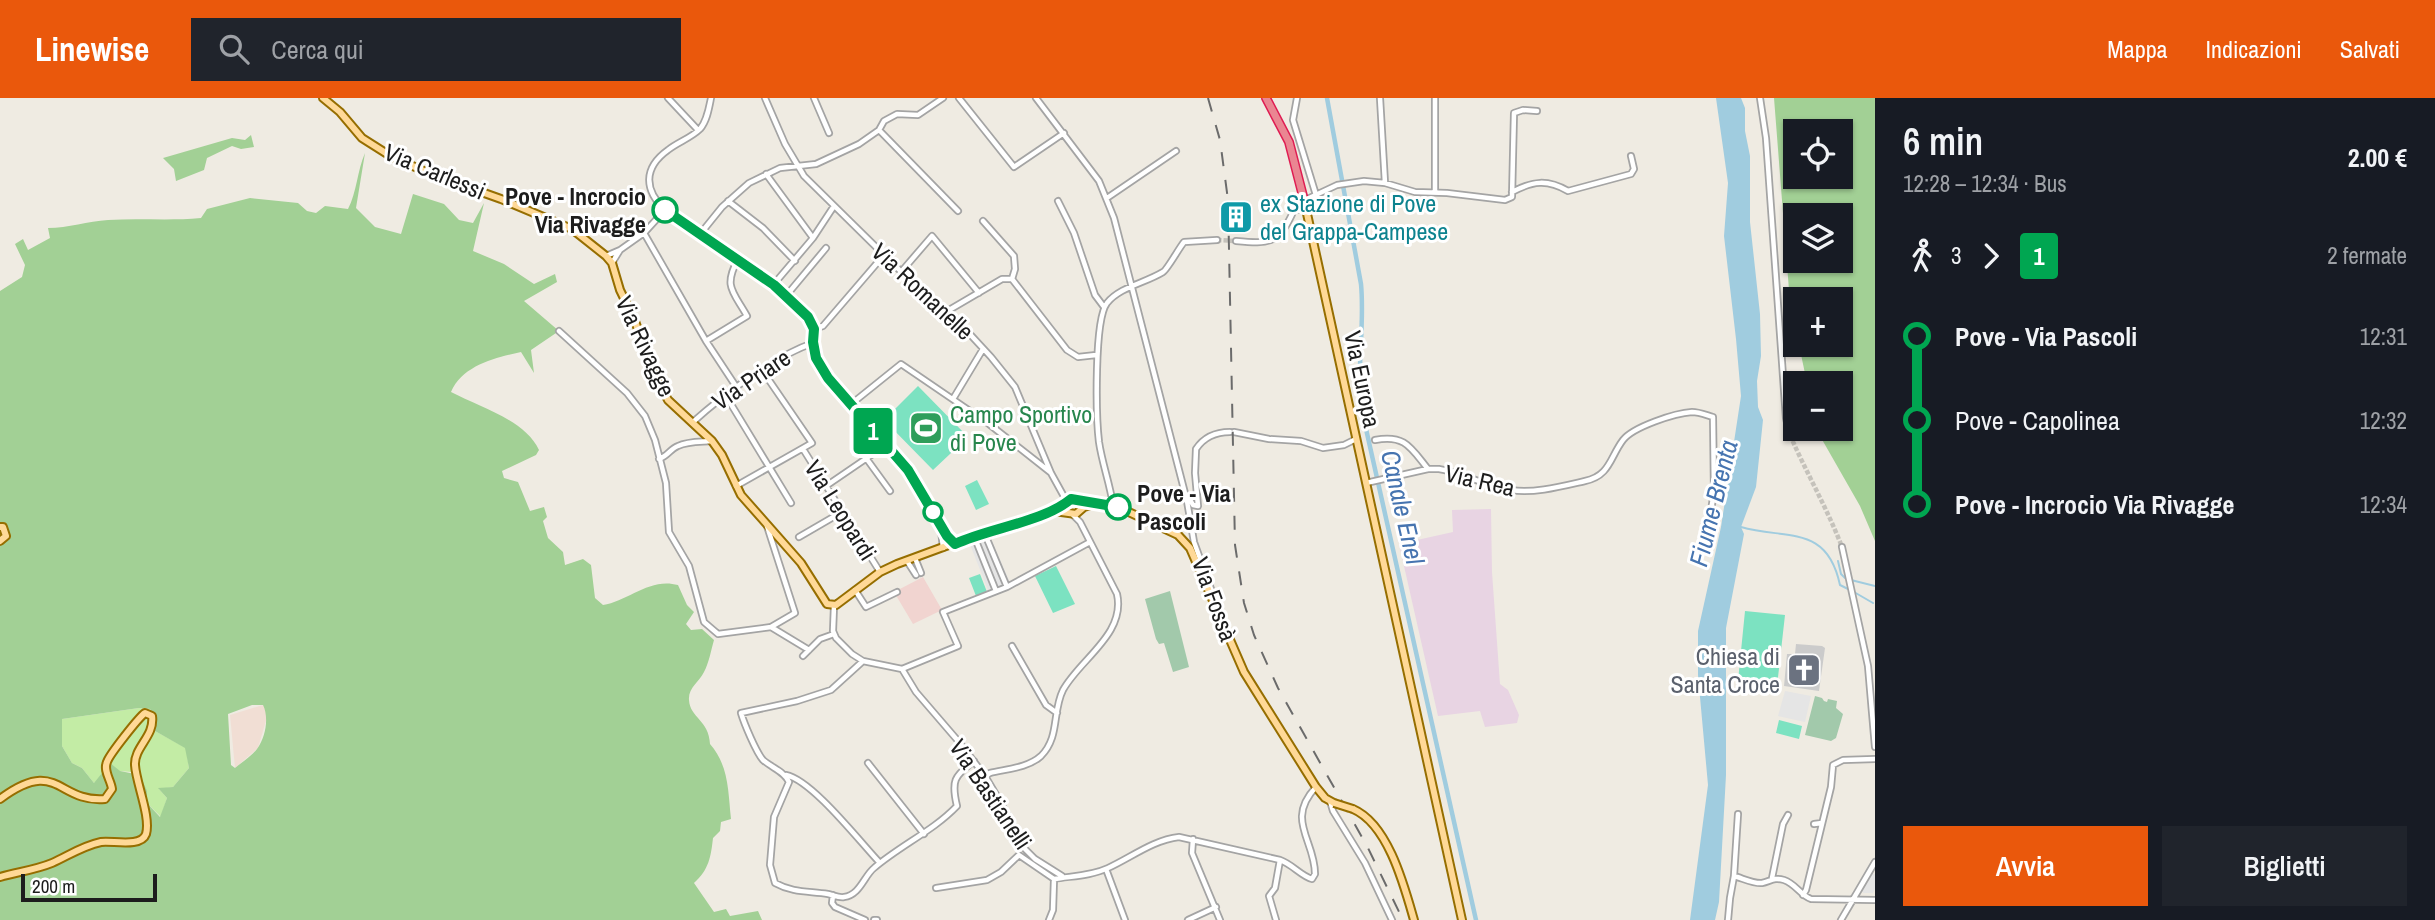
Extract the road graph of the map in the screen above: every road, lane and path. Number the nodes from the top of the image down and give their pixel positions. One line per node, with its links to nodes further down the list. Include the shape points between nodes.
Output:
1 (668, 98): 15 (street)
2 (711, 98): 15 (street)
3 (765, 98): 21 (street, Via Romanelle)
4 (814, 98): 18 (street)
5 (943, 98): 16 (street, via 918,115 897,114)
6 (959, 98): 17 (street, via 1014,167)
7 (1036, 98): 17 (street, Via Fossà)
8 (1266, 98): 30 (highway, Via Europa, via 1289,142)
9 (1297, 98): 26 (street, via 1293,120)
10 (1380, 98): 23 (street)
11 (1435, 98): 25 (street)
12 (1760, 98): 63 (street)
13 (326, 99): 35 (main road, Via Carlessi, via 362,138 392,157)
14 (1537, 111): 24 (street, via 1514,113)
15 (698, 130): 32 (street, via 667,150 652,169 652,194)
16 (879, 130): 21 (street, via 817,164); 33 (street)
17 (1065, 133): 27 (street, Via Fossà)
18 (829, 134)
19 (1176, 151): 27 (street)
20 (1632, 156): 24 (street, via 1634,172 1602,182 1568,191 1544,182)
21 (799, 167): 22 (street); 31 (street, Via Romanelle)
22 (766, 174): 28 (street); 38 (street)
23 (1385, 183): 25 (street, via 1415,192); 26 (street, via 1346,183)
24 (1512, 191): 25 (street, via 1512,197 1505,200)
25 (1435, 192)
26 (1316, 195): 30 (street)
27 (1107, 198): 51 (street, Via Fossà)
28 (728, 201): 37 (street); 46 (street)
29 (1058, 201): 54 (street)
30 (1305, 205): 40 (street, via 1294,211 1272,242); 69 (main road, Via Europa)
31 (834, 206): 38 (street); 44 (street, Via Romanelle)
32 (665, 210): 36 (street, Via Rivagge); 37 (street)
33 (958, 211)
34 (983, 221): 49 (street, via 1014,256)
35 (560, 224): 43 (main road, Via Rivagge, via 582,235)
36 (645, 233): 42 (street, Via Rivagge); 58 (street)
37 (701, 233): 45 (street)
38 (813, 238): 46 (street)
39 (1217, 240): 51 (street, via 1184,242 1167,270)
40 (1236, 241)
41 (826, 247): 53 (street)
42 (620, 250): 43 (street, Via Rivagge); 47 (street, Via Rivagge)
43 (606, 256): 47 (main road, Via Rivagge)
44 (884, 256): 48 (street, Via Romanelle); 56 (street, via 823,326)
45 (738, 258): 50 (street); 58 (street, via 729,284 747,316)
46 (795, 261): 50 (street)
47 (612, 262): 68 (main road, Via Rivagge, via 668,400)
48 (901, 272): 52 (street, via 932,236); 55 (street, Via Romanelle)
49 (1012, 279): 52 (street, via 1002,279); 61 (street, via 1067,350 1078,357)
50 (774, 285): 53 (street)
51 (1130, 289): 54 (street, via 1119,292); 80 (street, Via Fossà)
52 (979, 293): 55 (street)
53 (786, 296): 56 (street)
54 (1104, 307): 61 (street)
55 (943, 313): 60 (street, Via Romanelle)
56 (814, 329): 59 (street)
57 (559, 331): 76 (street, via 633,400 645,416)
58 (706, 341): 64 (street)
59 (813, 342): 62 (street, Via Priare); 67 (street, via 816,358)
60 (984, 349): 66 (street); 81 (street, Via Romanelle, via 1015,387)
61 (1096, 355): 89 (street, via 1100,442)
62 (762, 370): 64 (street, Via Priare); 74 (street, Via Leopardi, via 812,443)
63 (1783, 378)
64 (737, 388): 65 (street, Via Priare)
65 (726, 396): 68 (street, Via Priare); 78 (street)
66 (953, 399): 67 (street, via 901,364); 81 (street)
67 (850, 405): 72 (street)
68 (693, 422): 71 (main road, Via Rivagge)
69 (1356, 439): 73 (street); 75 (main road, Via Europa)
70 (1375, 440): 79 (street, Via Rea, via 1404,441)
71 (712, 441): 76 (street, via 680,444); 83 (main road, Via Rivagge)
72 (886, 445): 77 (street); 94 (street, via 908,470)
73 (1344, 445): 75 (street); 80 (street, via 1323,448 1232,432 1211,436 1196,449 1195,507)
74 (803, 449): 78 (street); 84 (street, Via Leopardi)
75 (1359, 455): 82 (main road, Via Europa)
76 (660, 458): 116 (street, via 668,494 669,532 689,566 704,622 718,634)
77 (866, 458): 84 (street); 85 (street)
78 (771, 468): 83 (street); 87 (street)
79 (1428, 469): 82 (street, Via Rea); 97 (street, Via Rea, via 1512,491 1586,481 1608,468 1630,433 1698,412 1713,417 1714,492)
80 (1179, 472): 115 (street, Via Fossà, via 1194,542)
81 (1051, 473): 86 (street, Via Romanelle)
82 (1368, 482): 163 (main road, Via Europa)
83 (736, 486): 93 (main road, Via Rivagge)
84 (826, 486): 91 (street, Via Leopardi)
85 (890, 491)
86 (1070, 500): 88 (main road); 90 (main road); 92 (main road); 92 (main road)
87 (791, 503)
88 (1093, 504): 89 (main road); 92 (main road)
89 (1109, 505): 115 (main road, via 1184,540)
90 (1052, 511): 92 (main road); 96 (main road)
91 (842, 512): 99 (street); 109 (street, Via Leopardi)
92 (1076, 512): 101 (street)
93 (767, 526): 114 (main road, Via Rivagge, via 801,563 827,604); 116 (street, via 795,609)
94 (941, 526): 102 (street); 104 (street)
95 (0, 527): 100 (main road, via 6,533)
96 (984, 532): 98 (main road); 107 (street)
97 (1707, 535)
98 (974, 536): 102 (main road); 108 (street)
99 (799, 537)
100 (0, 541)
101 (1090, 542): 110 (street); 123 (street, via 1119,604 1113,625 1095,653 1063,690)
102 (955, 544): 104 (main road)
103 (1842, 547): 124 (street, via 1868,666)
104 (943, 548): 105 (main road)
105 (914, 557): 106 (main road); 106 (street, via 919,574)
106 (906, 560): 109 (main road)
107 (998, 564): 108 (street); 110 (street)
108 (987, 569): 112 (street)
109 (880, 572): 111 (main road)
110 (1007, 587): 112 (street)
111 (855, 590): 113 (street, via 866,607); 114 (main road)
112 (996, 591): 122 (street, via 943,612 958,646)
113 (897, 592)
114 (834, 606): 117 (street)
115 (1216, 610): 130 (main road, Via Fossà, via 1244,672)
116 (771, 626): 119 (street)
117 (834, 634): 119 (street); 121 (street)
118 (1012, 646): 123 (street, via 1046,705)
119 (809, 650): 120 (street)
120 (803, 656)
121 (863, 661): 122 (street); 128 (street, via 831,690 741,713 756,751)
122 (902, 669): 126 (street, Via Bastianelli)
123 (1057, 713): 129 (street, via 1052,739 1039,758)
124 (1875, 747)
125 (1875, 760): 135 (street, via 1843,760 1833,765)
126 (974, 761): 129 (street, Via Bastianelli); 137 (street, via 958,773 953,785 957,806)
127 (868, 763): 137 (street)
128 (786, 775): 141 (street, via 810,789); 150 (street, via 788,788 774,817 772,878 798,892)
129 (985, 776): 144 (street, Via Bastianelli, via 1025,849)
130 (1316, 787): 132 (main road, Via Fossà); 139 (street, via 1308,795 1302,818 1314,877 1308,878)
131 (0, 799): 146 (main road, via 16,787 45,779 82,797 105,799 112,789 106,762 137,718 145,713 152,716 150,734 135,765 145,811 142,839 89,845 53,862)
132 (1332, 802): 161 (street); 162 (main road, bridge, via 1373,822 1402,880)
133 (1738, 814): 145 (street)
134 (1788, 816): 147 (street)
135 (1822, 823): 136 (street); 151 (street)
136 (1814, 824)
137 (924, 834): 141 (street)
138 (1193, 839): 139 (street); 142 (street, via 1167,839); 154 (street, via 1192,853)
139 (1280, 860): 160 (street, via 1269,896)
140 (1875, 862): 143 (street)
141 (880, 863): 150 (street, via 852,894)
142 (1106, 869): 144 (street); 157 (street)
143 (1873, 869): 152 (street)
144 (1062, 876): 148 (street)
145 (1734, 876): 147 (street, via 1761,883); 164 (street)
146 (0, 877)
147 (1772, 878): 151 (street, via 1791,882)
148 (1054, 879): 149 (street, via 1019,855 987,880); 156 (street)
149 (936, 888)
150 (833, 895): 155 (street, via 835,906)
151 (1803, 895): 152 (street)
152 (1853, 900): 153 (street); 165 (street)
153 (1875, 900)
154 (1216, 907): 158 (street); 159 (street)
155 (865, 920)
156 (1049, 920)
157 (1125, 920)
158 (1188, 920)
159 (1220, 920)
160 (1276, 920)
161 (1392, 920)
162 (1414, 920)
163 (1462, 920)
164 (1728, 920)
165 (1840, 920)

